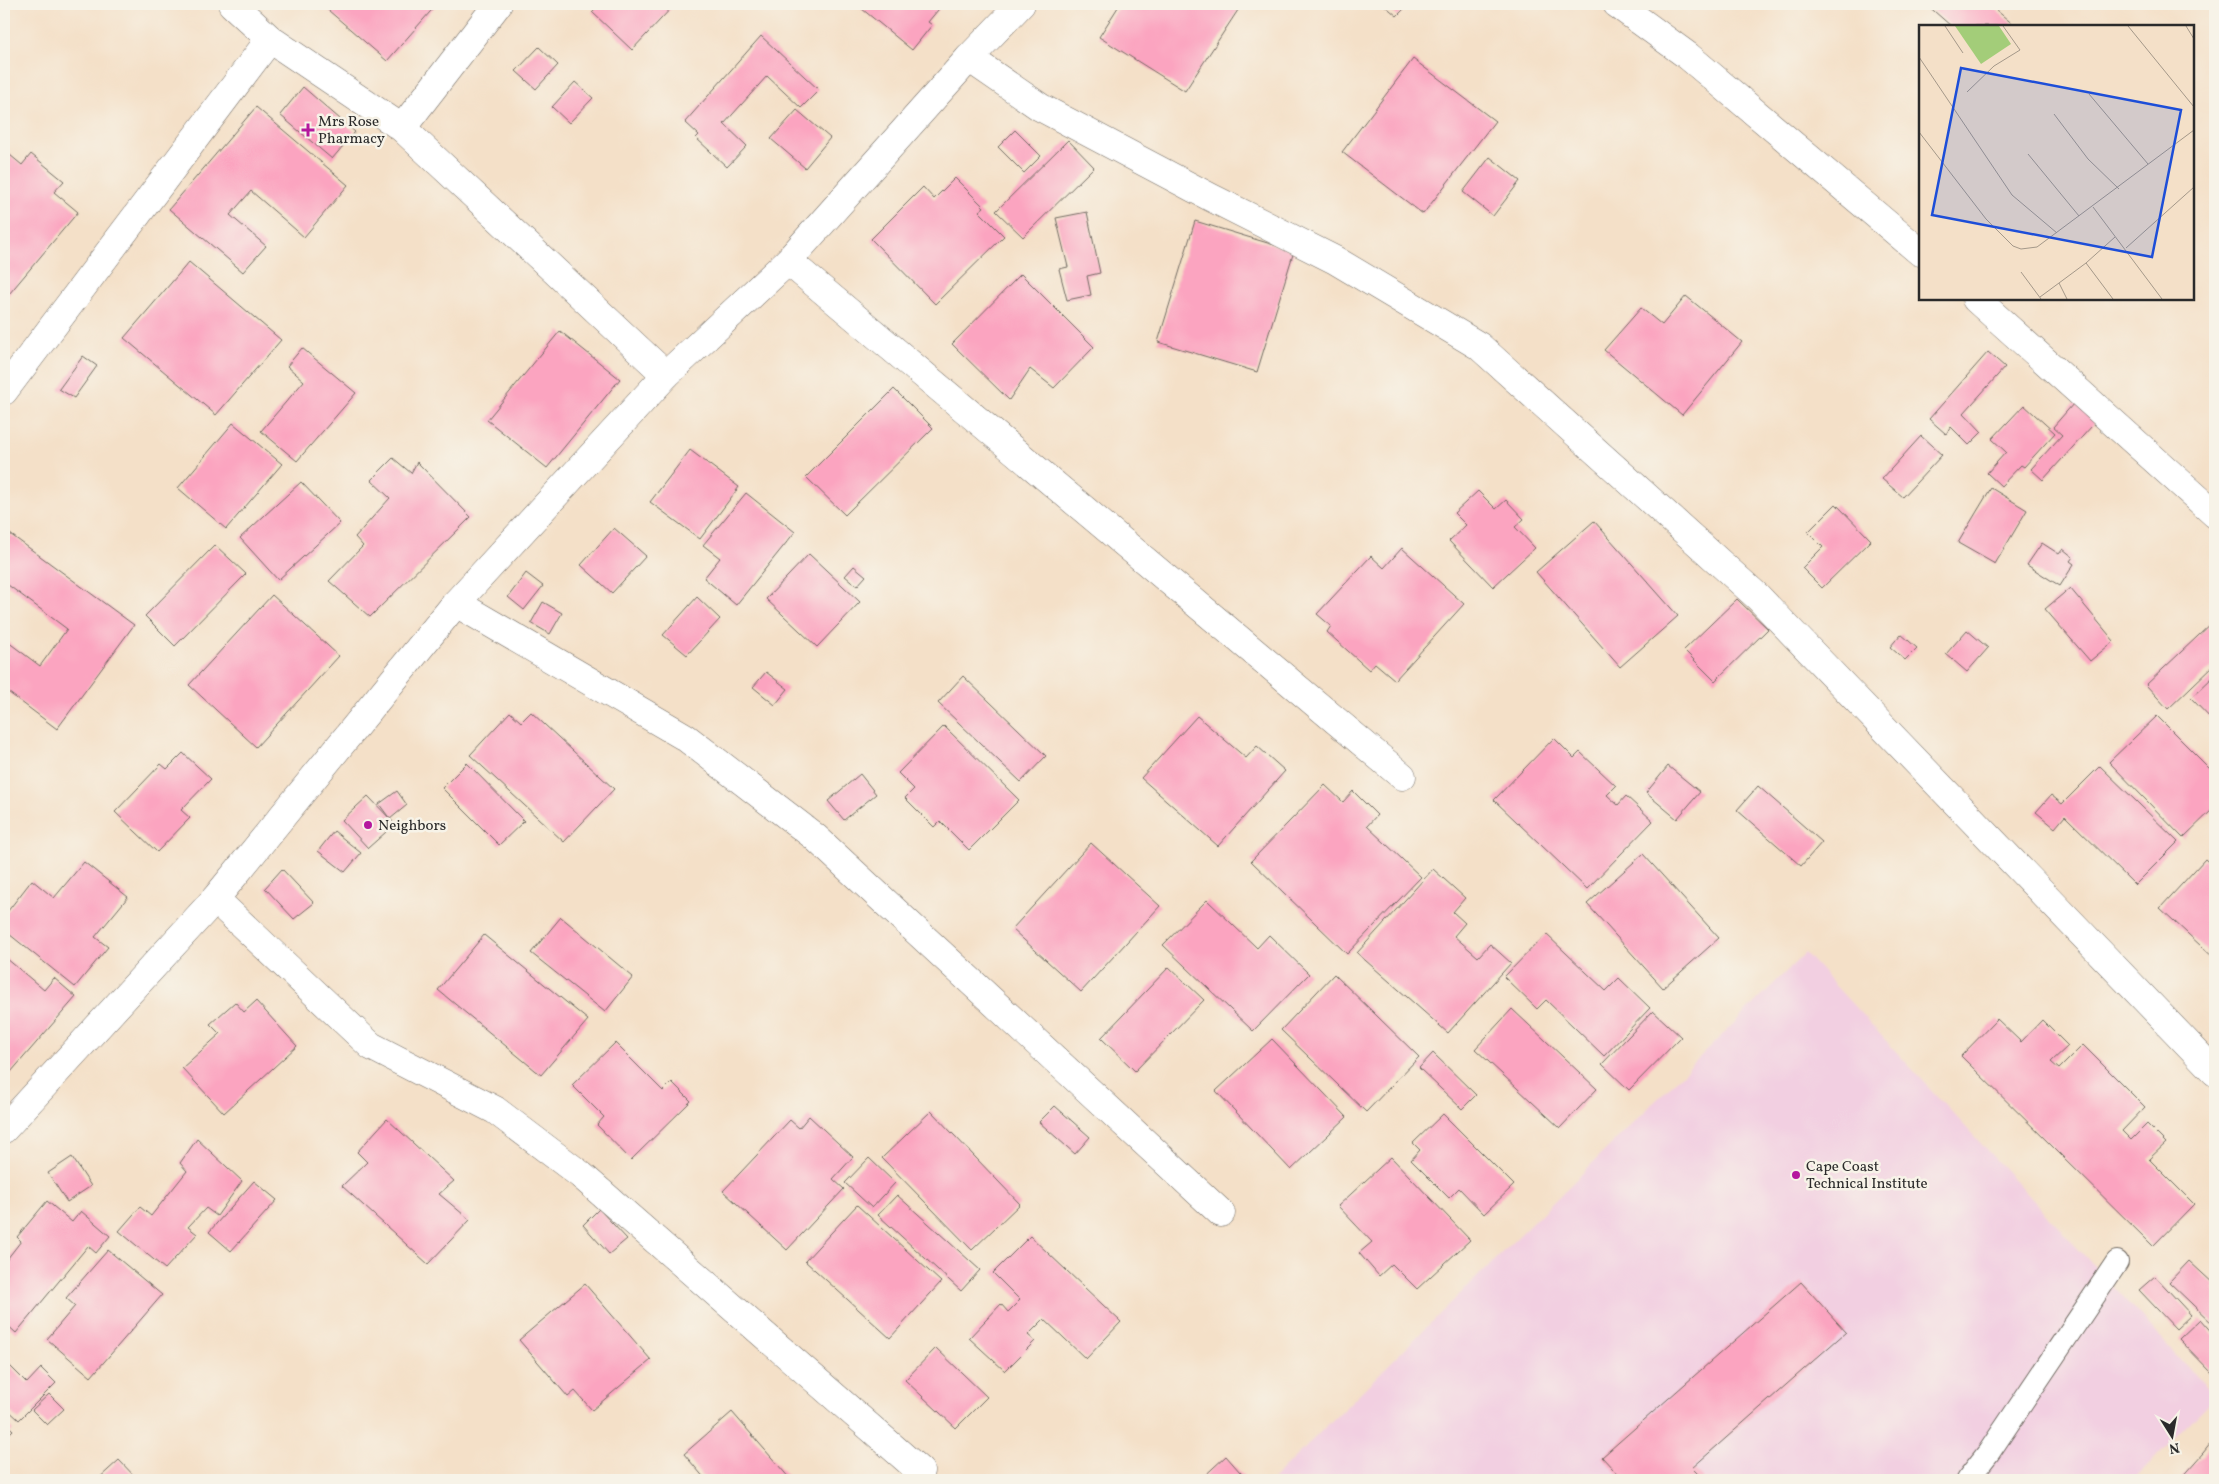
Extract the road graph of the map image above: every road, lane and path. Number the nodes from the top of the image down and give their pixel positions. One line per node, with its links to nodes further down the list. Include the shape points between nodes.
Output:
1 (232, 4): 5 (street)
2 (498, 4): 7 (street)
3 (1021, 4): 6 (street)
4 (1616, 4): 8 (street, via 1688,56)
5 (270, 39): 7 (street); 12 (street)
6 (969, 58): 9 (street); 17 (street, via 1040,107 1335,260 1479,346 1758,597)
7 (402, 128): 11 (street)
8 (1919, 251)
9 (788, 261): 11 (street); 15 (street)
10 (1977, 300): 13 (street)
11 (666, 375): 14 (street)
12 (4, 391)
13 (2215, 514)
14 (456, 603): 16 (street); 19 (street, via 685,737 815,837)
15 (1402, 776)
16 (215, 899): 18 (street); 21 (street, via 371,1046 495,1110 581,1175)
17 (2215, 1072)
18 (4, 1129)
19 (1221, 1213)
20 (2117, 1262): 22 (lane)
21 (920, 1471)
22 (1967, 1480)

